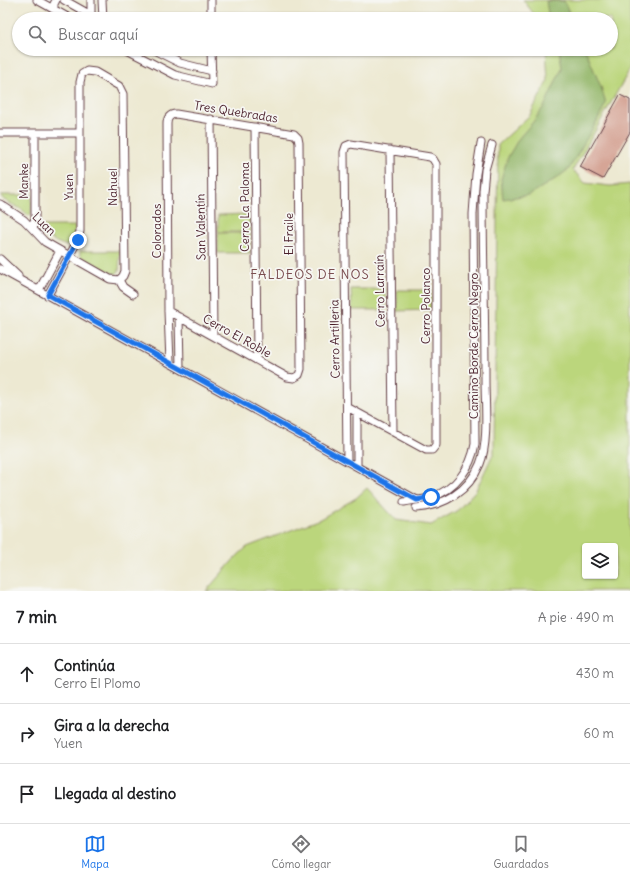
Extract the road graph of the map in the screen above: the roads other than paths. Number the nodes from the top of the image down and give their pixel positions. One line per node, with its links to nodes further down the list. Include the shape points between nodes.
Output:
1 (56, 0): 7 (street)
2 (64, 0): 9 (street)
3 (91, 0): 10 (street)
4 (102, 0): 11 (street)
5 (211, 0): 12 (street)
6 (42, 1): 7 (street)
7 (54, 9): 8 (street)
8 (59, 12)
9 (86, 12)
10 (91, 12)
11 (103, 12)
12 (211, 12)
13 (138, 56): 16 (street, via 175,75 212,84)
14 (167, 56): 16 (street)
15 (211, 56): 16 (street)
16 (212, 71)
17 (122, 92): 23 (street, Yuen, via 116,84 94,72 84,72 80,82); 33 (street, Nahuel, via 125,271)
18 (170, 116): 19 (street, Tres Quebradas, via 176,114); 37 (street, Colorados, via 167,120)
19 (211, 119): 20 (street, Tres Quebradas); 39 (street, San Valentín)
20 (255, 127): 24 (street, Tres Quebradas, via 291,133); 42 (street, Cerro La Paloma)
21 (0, 133): 22 (street)
22 (35, 133): 23 (street); 27 (street, Manke)
23 (80, 133): 29 (street, Yuen, via 80,231)
24 (298, 138): 45 (street, El Fraile, via 301,369)
25 (390, 150): 46 (street, Cerro Artilleria, via 353,144 346,146 344,152); 48 (street, Cerro Larraín); 48 (street, Cerro Polanco, via 430,157 437,167 437,443 432,450 424,449)
26 (0, 204): 27 (street, Luan)
27 (33, 229): 28 (street, Luan, via 42,240)
28 (60, 251): 29 (street, Luan); 34 (street)
29 (69, 256): 33 (street, Luan); 36 (street, Yuen)
30 (0, 259): 32 (street)
31 (0, 269): 32 (street)
32 (22, 280): 34 (street)
33 (118, 280): 35 (street, Luan)
34 (39, 290): 36 (street)
35 (133, 294)
36 (48, 295): 41 (street)
37 (168, 311): 38 (street, Cerro El Roble); 40 (street, Colorados)
38 (179, 317): 39 (street, Cerro El Roble); 44 (street)
39 (213, 335): 42 (street, Cerro El Roble)
40 (170, 347): 41 (street); 43 (street, Colorados)
41 (158, 356): 43 (street)
42 (257, 360): 45 (street, Cerro El Roble, via 290,378)
43 (170, 362): 44 (street)
44 (180, 368): 49 (street)
45 (296, 377)
46 (347, 407): 47 (street); 49 (street, Cerro Artilleria)
47 (357, 413): 48 (street); 50 (street)
48 (393, 432)
49 (347, 460): 50 (street)
50 (357, 466): 51 (street)
51 (417, 500): 52 (street, Camino Borde Cerro Negro); 53 (street, Camino Borde Cerro Negro, via 431,497 451,487 466,471 474,451 473,214 481,145 492,147 483,191 484,451 476,473 462,490 437,505)
52 (404, 502)
53 (416, 508)

